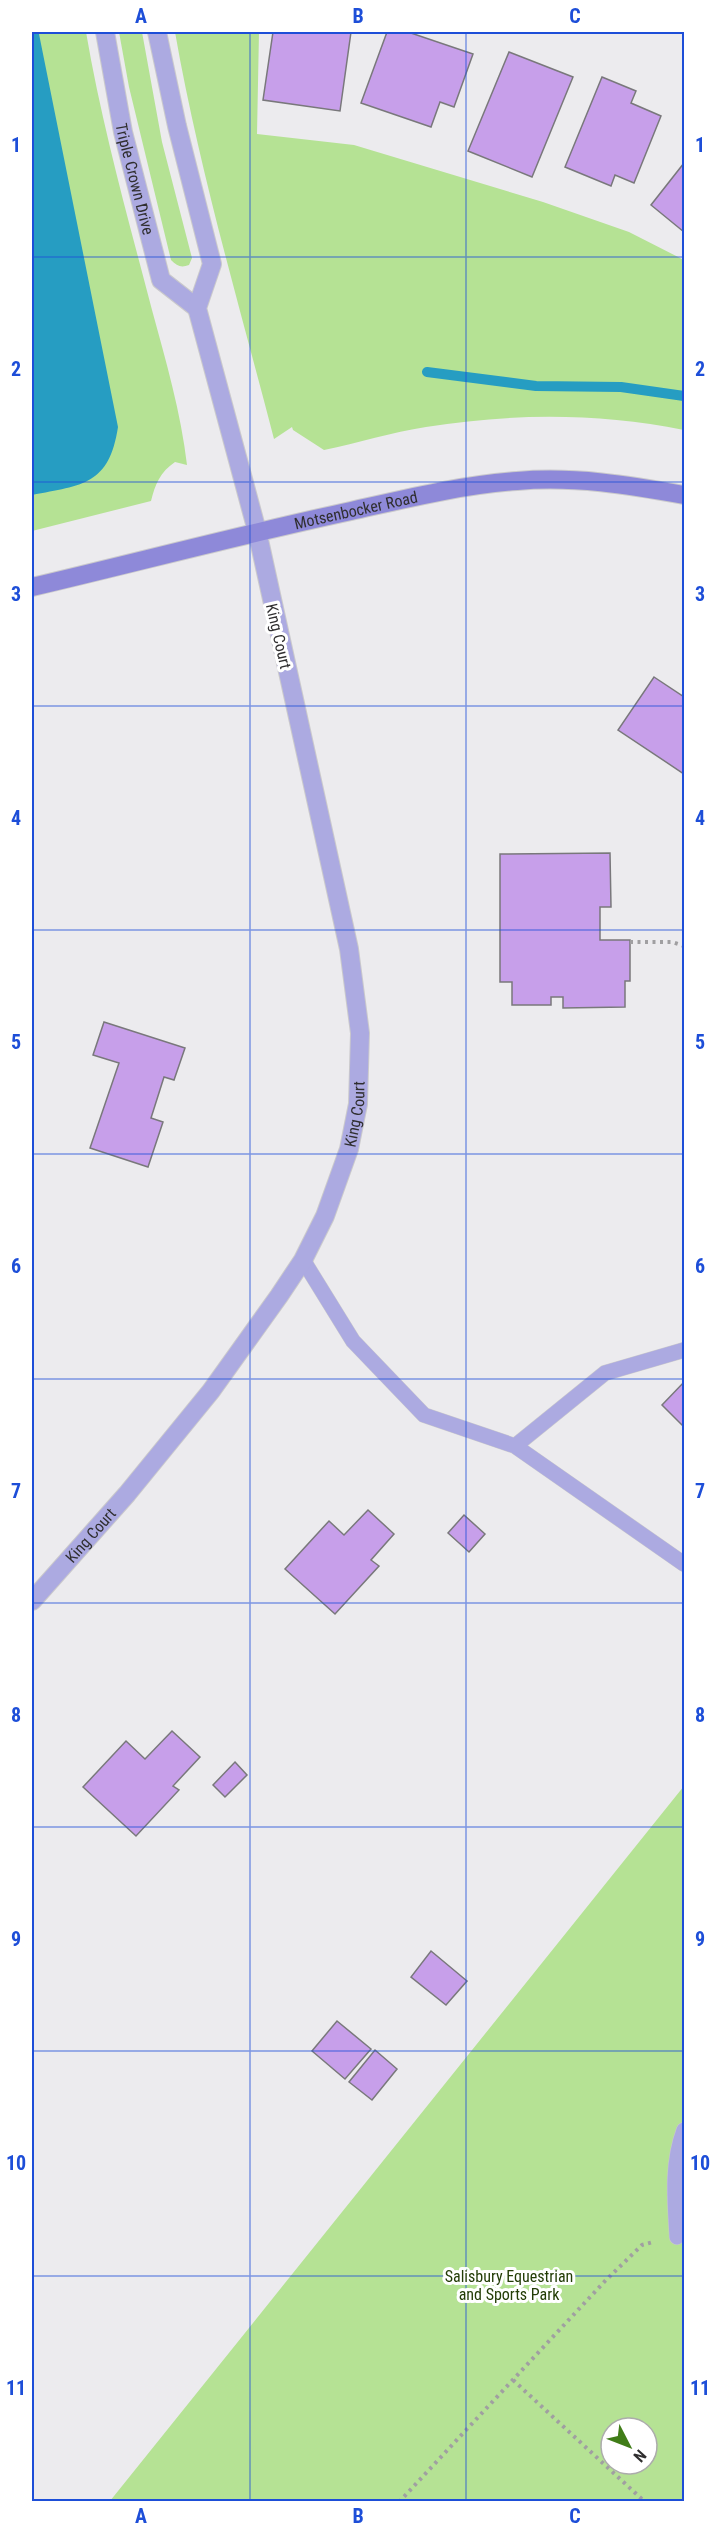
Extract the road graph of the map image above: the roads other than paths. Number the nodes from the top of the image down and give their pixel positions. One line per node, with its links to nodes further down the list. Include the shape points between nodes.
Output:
1 (105, 32): 3 (street, Triple Crown Drive, via 123,132 161,280)
2 (157, 32): 3 (street, via 212,264)
3 (197, 308): 5 (street)
4 (684, 495): 5 (main road, Motsenbocker Road, via 608,482 518,481 443,492)
5 (257, 531): 6 (main road, Motsenbocker Road); 7 (street, King Court, via 333,868 360,1032 358,1104 349,1149 325,1216)
6 (32, 587)
7 (303, 1260): 9 (lane, via 353,1341 424,1415); 11 (street, King Court, via 211,1391)
8 (684, 1350): 9 (lane, via 605,1373)
9 (515, 1446): 10 (lane)
10 (684, 1564)
11 (32, 1601)
12 (684, 2130): 13 (lane, via 675,2177)
13 (677, 2237)

